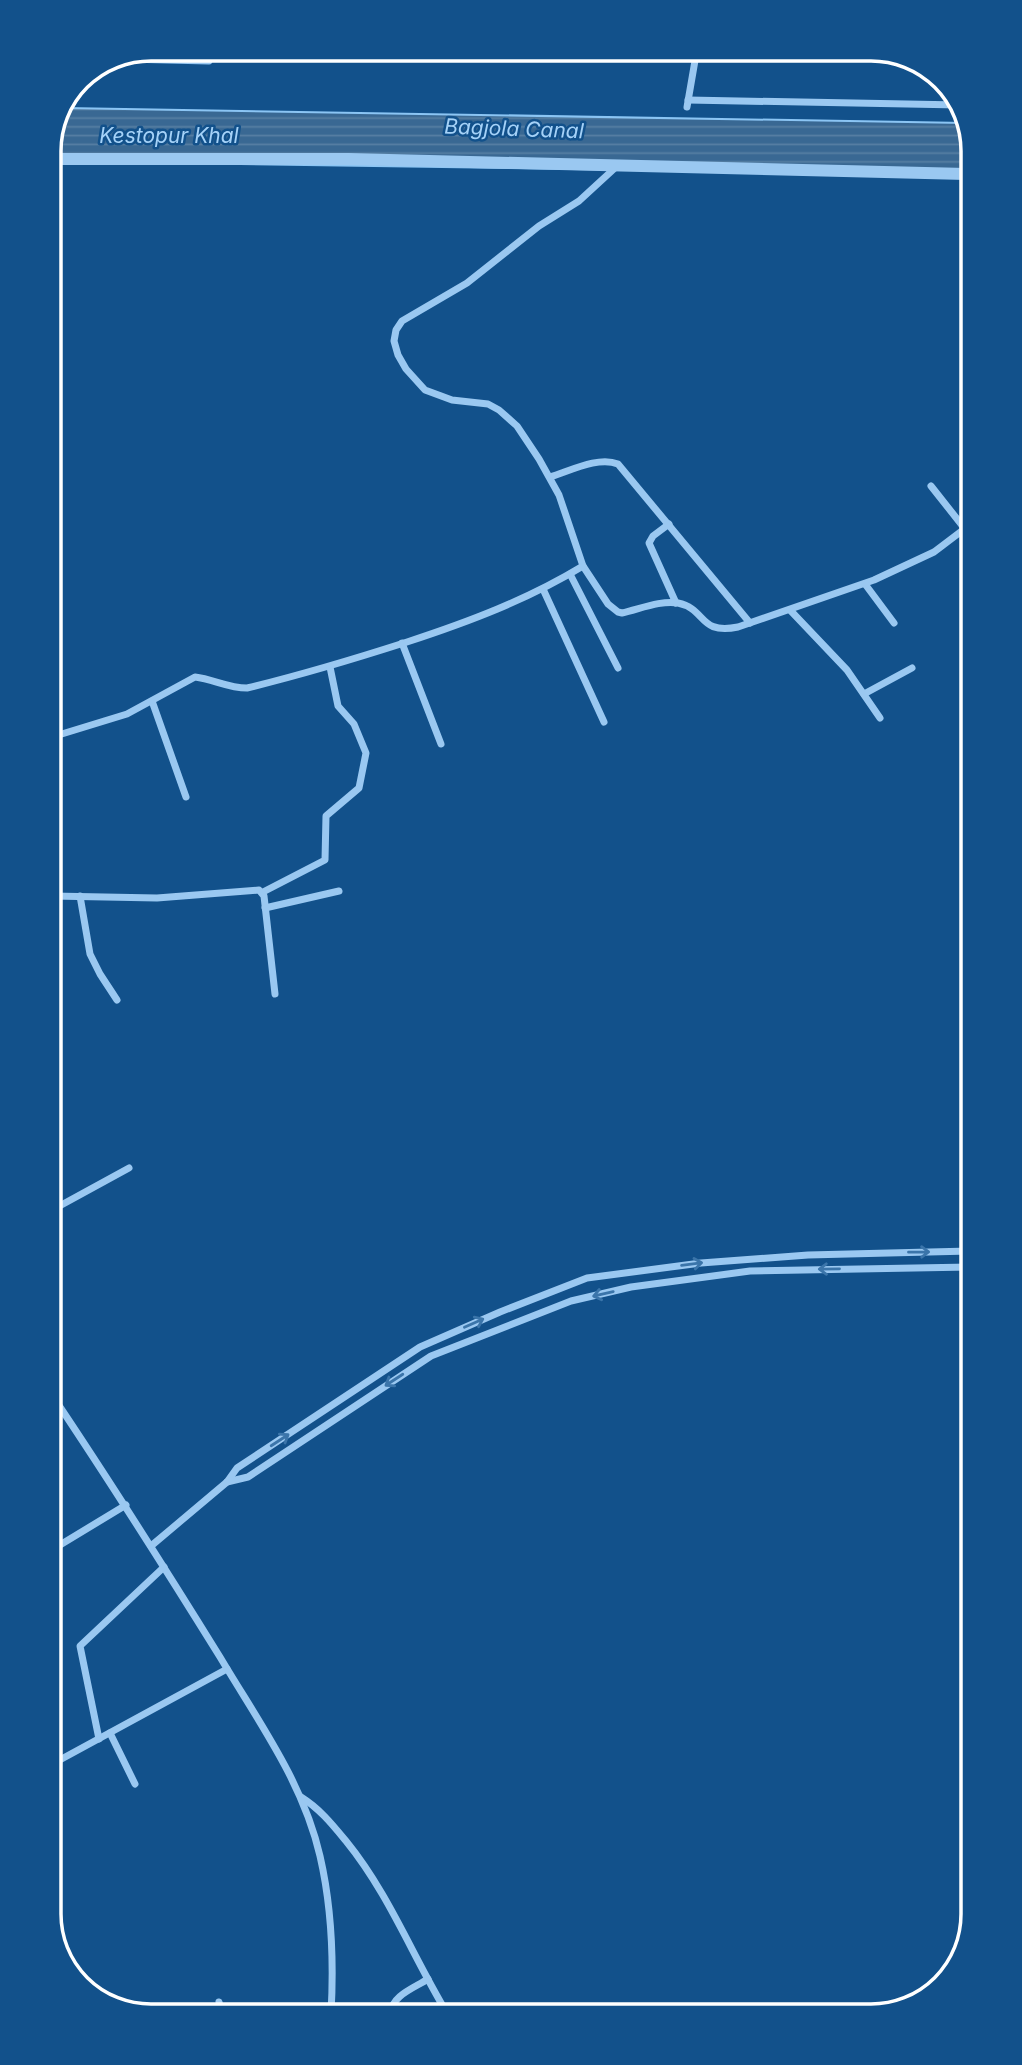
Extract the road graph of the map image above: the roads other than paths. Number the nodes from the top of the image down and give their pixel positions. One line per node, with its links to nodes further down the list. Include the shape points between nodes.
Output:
1 (695, 61): 2 (street, via 687,103)
2 (948, 105)
3 (61, 159): 4 (street)
4 (616, 167): 5 (street); 6 (street, via 579,201 467,283 412,314 396,330 398,355 420,385 439,396 499,410 517,426)
5 (961, 174)
6 (550, 477): 9 (street, via 598,462 618,464); 11 (street)
7 (931, 486): 8 (street)
8 (961, 522)
9 (669, 524): 15 (street, via 649,543); 17 (street)
10 (961, 532): 13 (street, via 934,552)
11 (583, 566): 12 (street); 15 (street, via 618,612)
12 (570, 574): 14 (street); 22 (street)
13 (865, 584): 16 (street); 18 (street)
14 (543, 589): 19 (street, via 485,616); 26 (street)
15 (676, 603): 17 (street, via 714,628)
16 (790, 610): 17 (street); 23 (street)
17 (750, 623)
18 (894, 623)
19 (402, 643): 20 (street); 28 (street)
20 (330, 667): 24 (street, via 247,688 195,677); 31 (street, via 338,706 354,724 366,753 359,788 326,816 325,860)
21 (912, 667): 23 (street)
22 (618, 668)
23 (864, 694): 25 (street)
24 (152, 701): 27 (street, via 118,718); 29 (street)
25 (880, 718)
26 (604, 722)
27 (61, 734)
28 (440, 744)
29 (186, 797)
30 (339, 891): 34 (street)
31 (262, 892): 33 (street); 34 (street)
32 (61, 896): 33 (street)
33 (80, 897): 36 (street, via 90,954)
34 (265, 908): 35 (street)
35 (275, 994)
36 (117, 1000)
37 (129, 1167): 38 (street)
38 (61, 1205)
39 (961, 1251): 42 (street, one-way to 39, via 237,1468 420,1347 587,1279 701,1263 808,1255)
40 (961, 1267): 42 (street, one-way to 42, via 750,1272 631,1287 571,1301 431,1356 247,1477)
41 (61, 1408): 43 (street)
42 (228, 1482): 45 (street)
43 (126, 1505): 44 (street); 45 (street)
44 (61, 1544)
45 (151, 1546): 46 (street)
46 (164, 1567): 47 (street); 49 (street, via 80,1646)
47 (227, 1669): 48 (street); 52 (street)
48 (110, 1733): 49 (street); 51 (street)
49 (99, 1739): 50 (street)
50 (61, 1759)
51 (135, 1784)
52 (300, 1796): 53 (street, via 327,1816 371,1873); 54 (street, via 320,1854 327,1900 333,1956)
53 (428, 1979): 55 (street); 56 (street)
54 (331, 2004)
55 (392, 2004)
56 (442, 2004)

